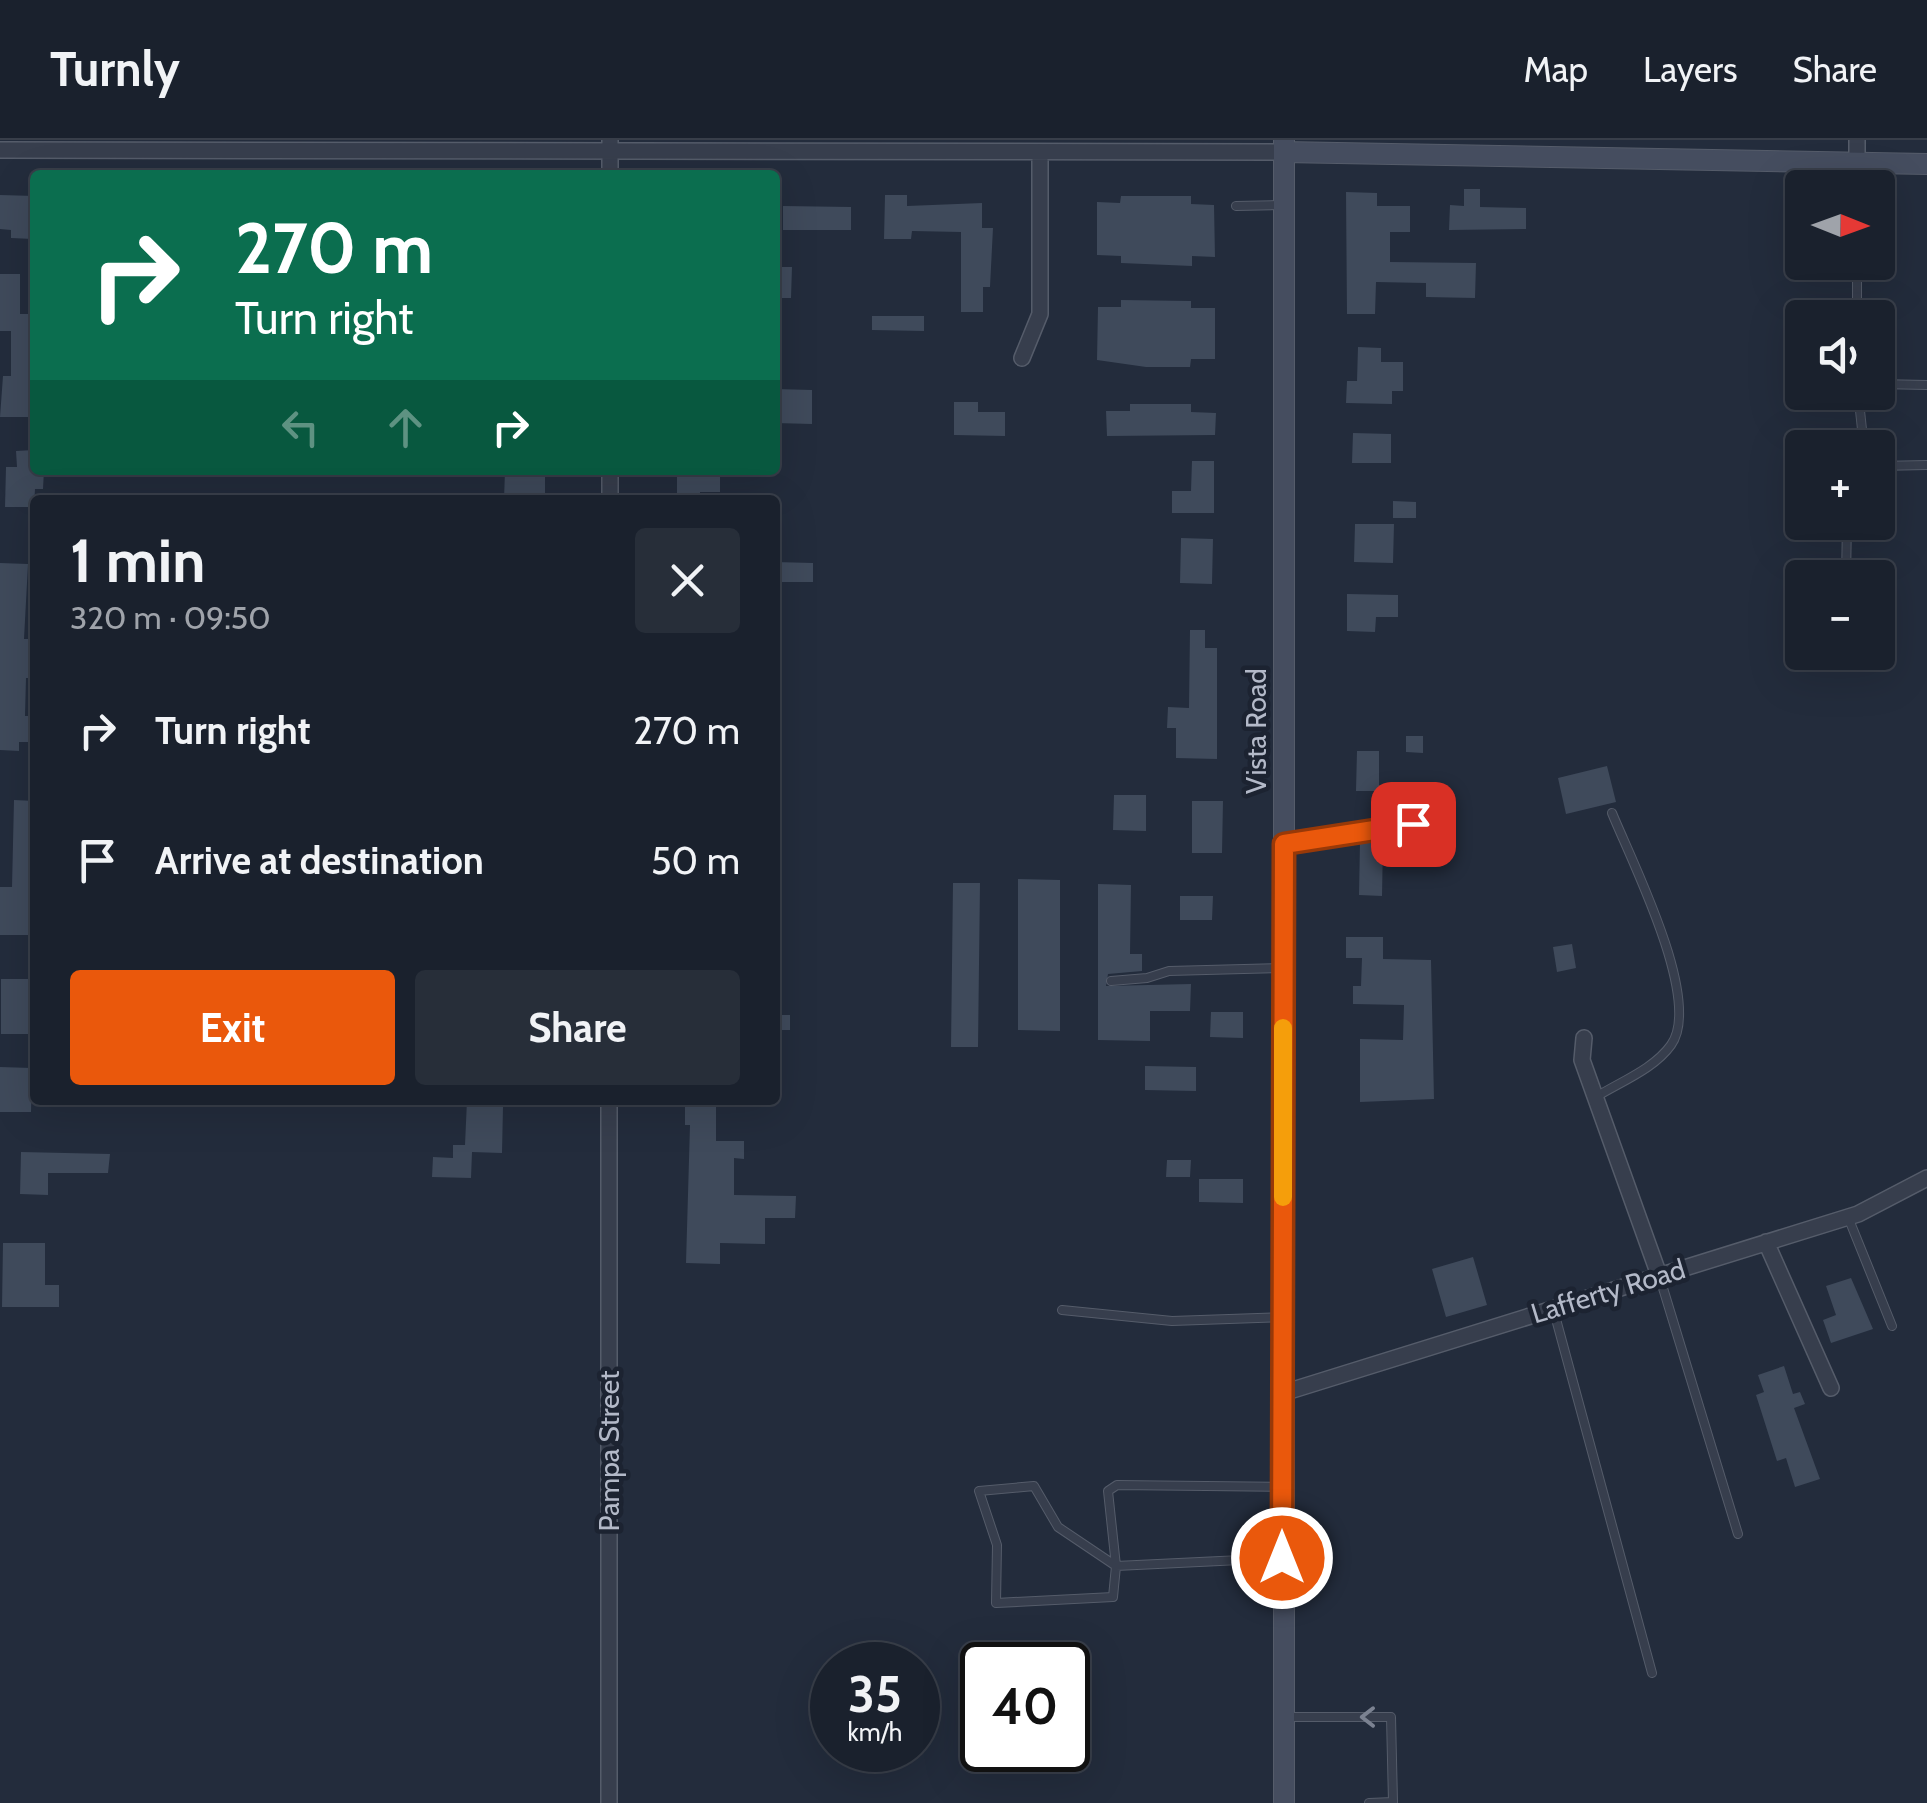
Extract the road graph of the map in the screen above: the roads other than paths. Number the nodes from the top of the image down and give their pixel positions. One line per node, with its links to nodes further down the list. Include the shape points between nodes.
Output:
1 (1857, 140): 8 (street)
2 (269, 145): 3 (street); 5 (street)
3 (610, 146): 6 (street)
4 (1284, 146): 6 (street); 8 (street); 10 (street, Vista Road)
5 (0, 150)
6 (1040, 152): 12 (street, via 1040,314)
7 (1927, 164): 8 (street)
8 (1857, 165): 9 (lane)
9 (1857, 170)
10 (1284, 204): 11 (lane); 19 (street, Vista Road)
11 (1236, 206)
12 (1022, 358)
13 (1895, 385): 14 (lane)
14 (1927, 386)
15 (1927, 465): 16 (lane)
16 (1895, 466)
17 (1612, 813): 23 (lane, via 1658,926 1680,991 1682,1019 1660,1056)
18 (1447, 825): 19 (lane)
19 (1284, 844): 20 (street, Vista Road)
20 (1283, 968): 21 (lane, via 1169,970); 31 (street, Vista Road)
21 (1111, 981)
22 (1584, 1038): 23 (street, via 1582,1060)
23 (1596, 1097): 28 (street)
24 (610, 1105): 41 (street, Pampa Street)
25 (1927, 1178): 26 (street, Lafferty Road)
26 (1848, 1217): 27 (street, Lafferty Road); 32 (lane)
27 (1766, 1242): 28 (street, Lafferty Road); 33 (street)
28 (1659, 1275): 29 (street, Lafferty Road); 36 (lane)
29 (1553, 1308): 34 (street, Lafferty Road); 39 (lane)
30 (1062, 1310): 31 (lane, via 1172,1321)
31 (1283, 1317): 34 (street, Vista Road)
32 (1892, 1326)
33 (1831, 1388)
34 (1283, 1393): 35 (street, Vista Road)
35 (1283, 1488): 37 (street, Vista Road); 38 (lane, via 1111,1487)
36 (1738, 1534)
37 (1282, 1558): 38 (lane); 40 (street, Vista Road)
38 (1116, 1566): 38 (lane, via 1112,1597 996,1602 997,1545 979,1491 1034,1486 1058,1528)
39 (1652, 1674)
40 (1283, 1717): 42 (street, Vista Road); 43 (lane, one-way to 40, via 1393,1802 1392,1718)
41 (609, 1803)
42 (1284, 1803)
43 (1369, 1803)

